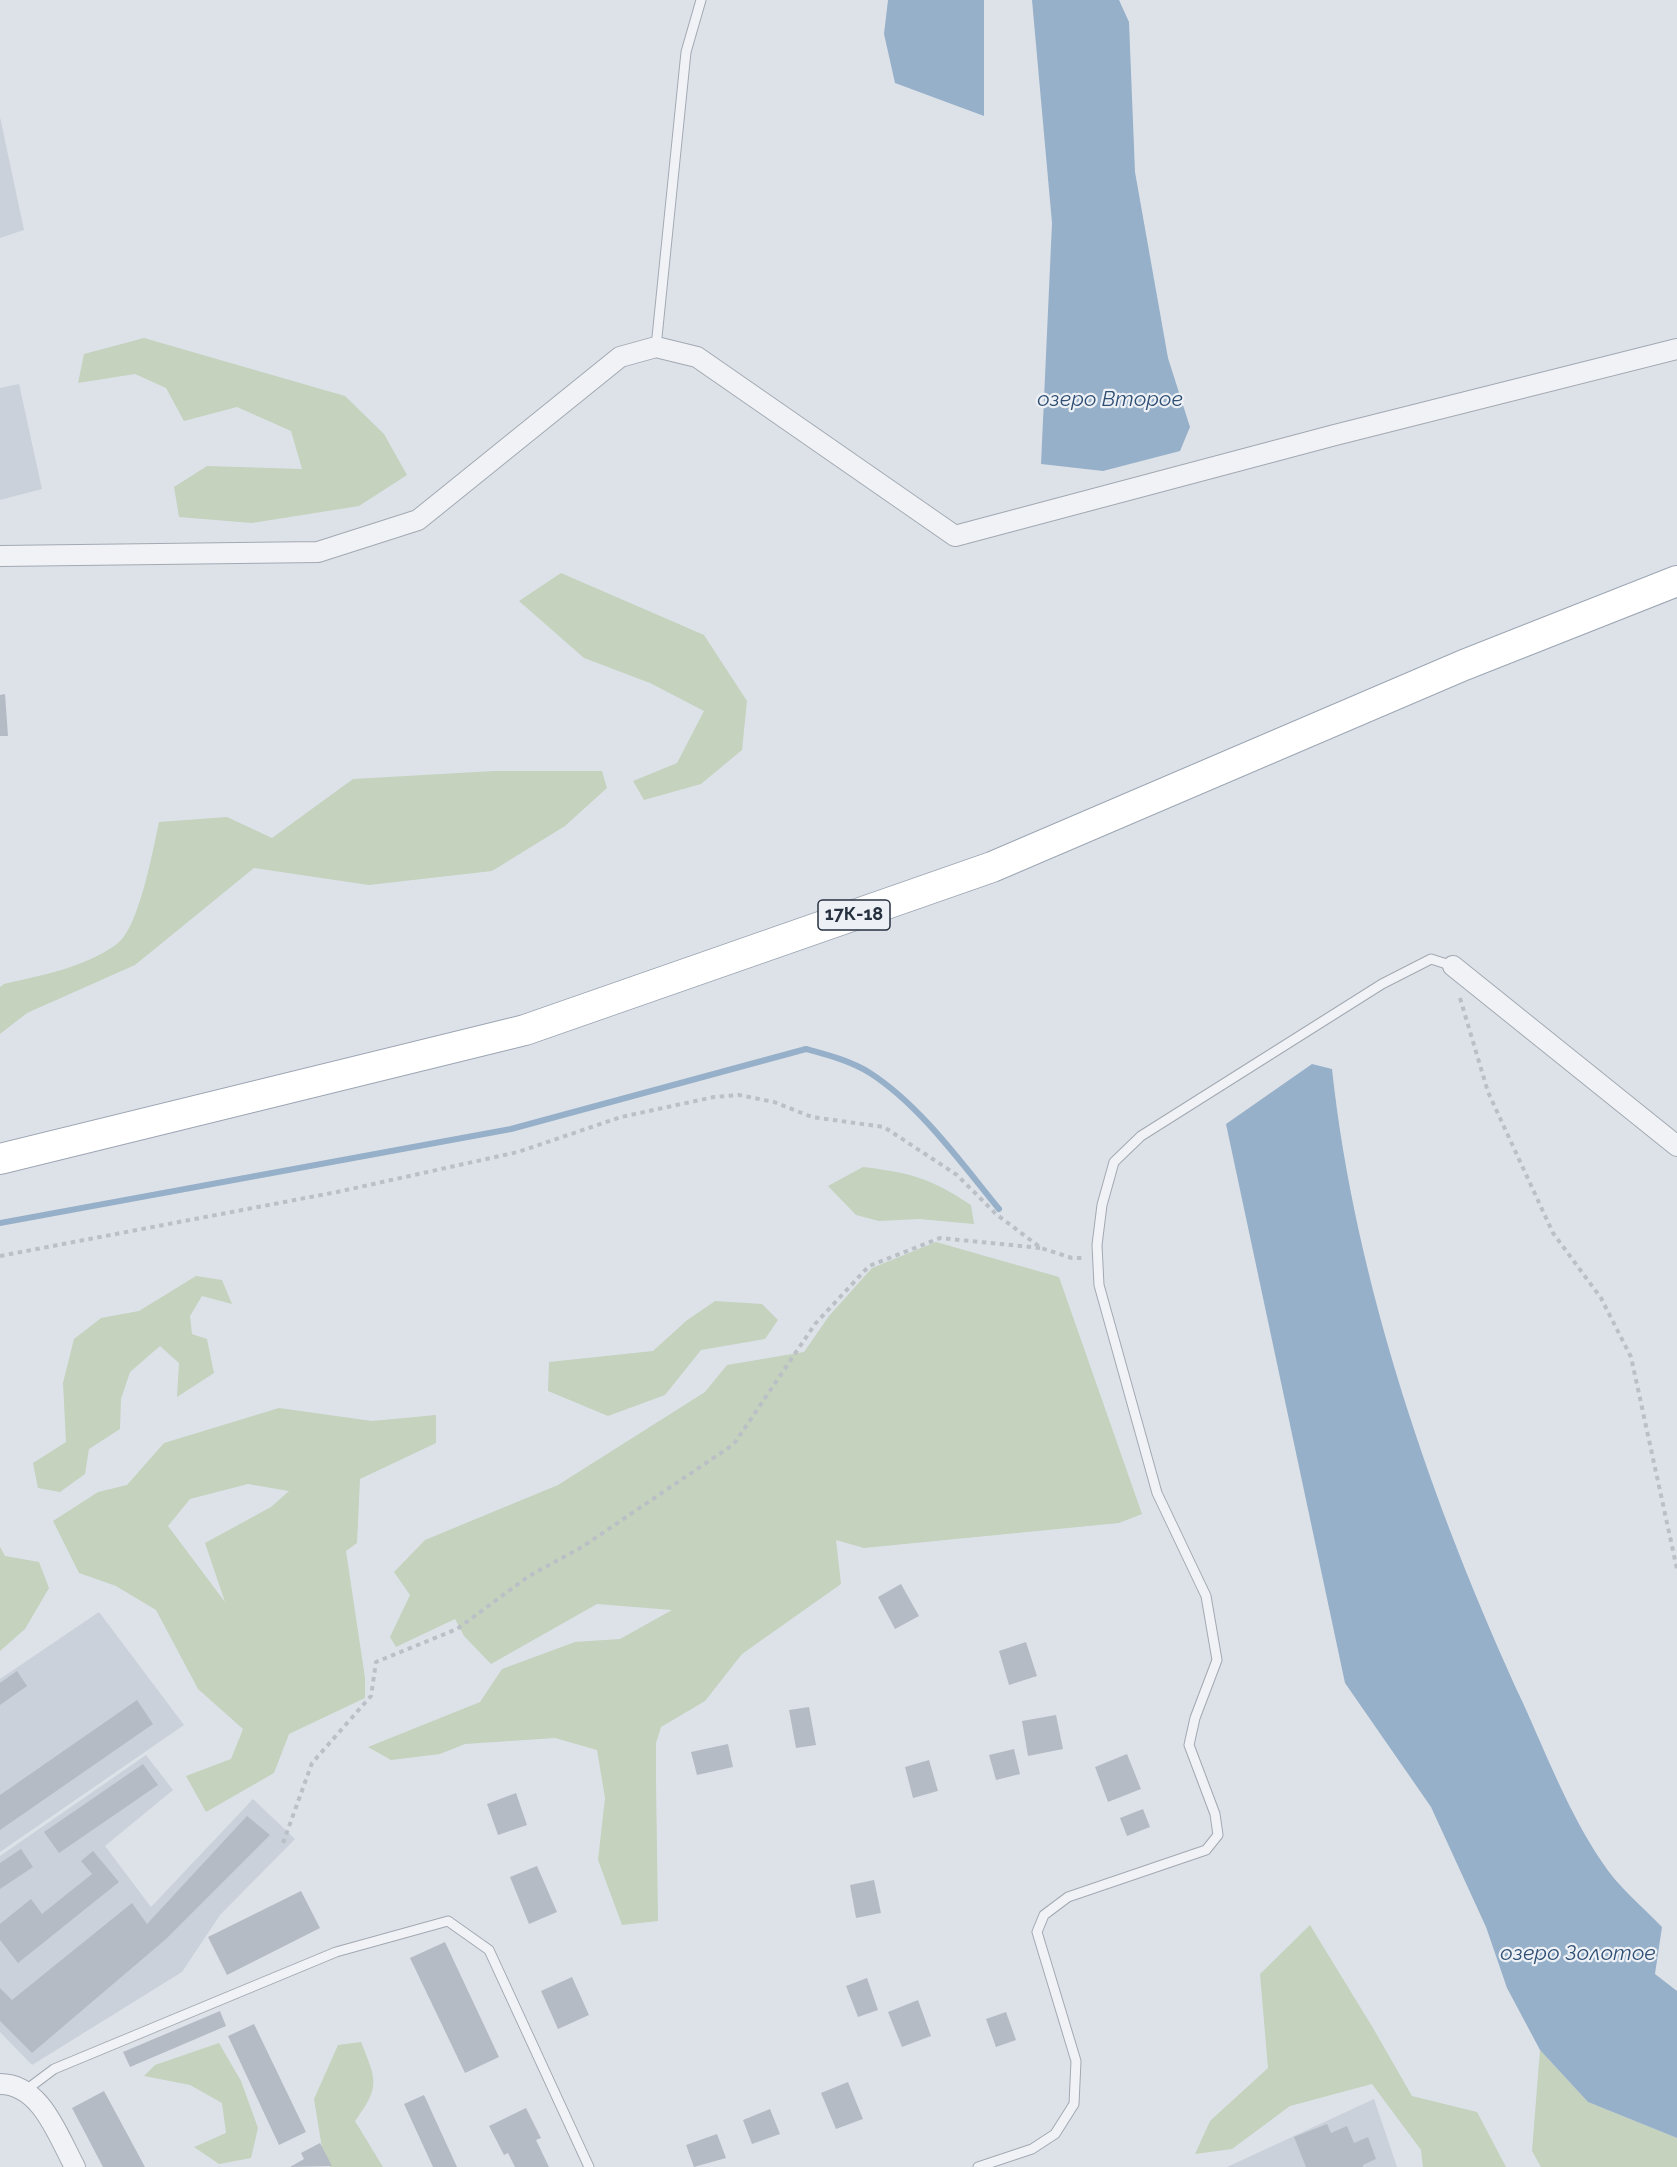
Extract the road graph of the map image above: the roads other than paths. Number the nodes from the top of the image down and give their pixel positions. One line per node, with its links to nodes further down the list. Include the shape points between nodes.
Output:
1 (701, 0): 2 (lane, via 686,52)
2 (656, 347): 3 (street, via 697,357 955,536); 4 (street, via 620,357 418,520 318,552)
3 (1677, 349)
4 (0, 556)
5 (1677, 581): 8 (main road, 17К-18, via 1464,665 992,867 525,1030)
6 (1453, 966): 7 (street); 13 (lane, via 1431,959 1382,984 1141,1136 1114,1162 1102,1205 1097,1257 1099,1285 1156,1493 1206,1596 1216,1660 1189,1745 1215,1814 1218,1835 1206,1850 1068,1897 1044,1915 1037,1932 1076,2061 1074,2104 1055,2134 1032,2150)
7 (1677, 1146)
8 (0, 1159)
9 (0, 2084): 10 (street)
10 (26, 2090): 11 (street, via 42,2108); 12 (lane, via 54,2069 336,1952 448,1921 489,1950)
11 (75, 2167)
12 (588, 2167)
13 (978, 2167)

